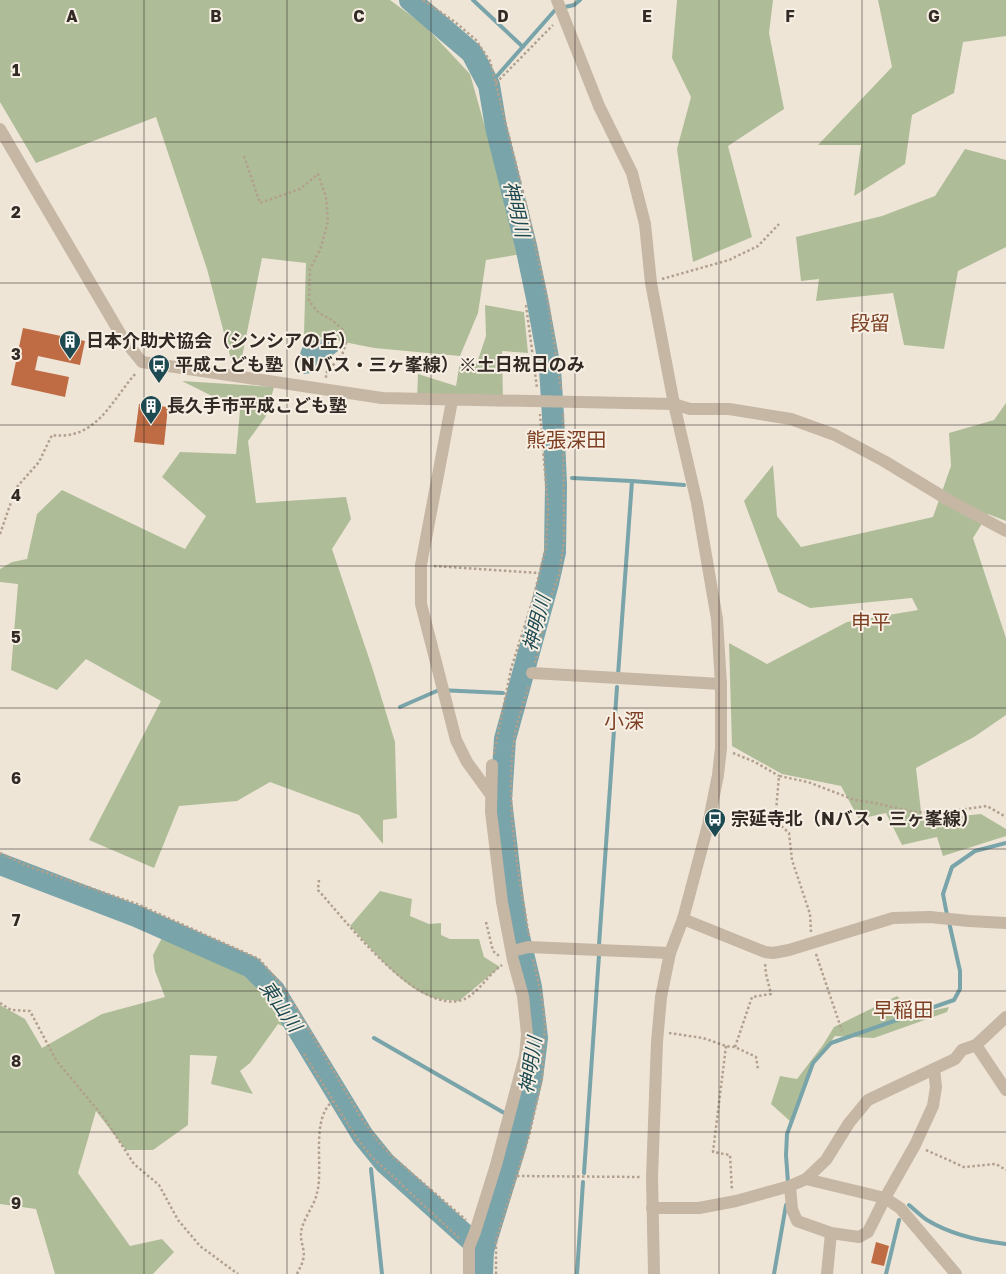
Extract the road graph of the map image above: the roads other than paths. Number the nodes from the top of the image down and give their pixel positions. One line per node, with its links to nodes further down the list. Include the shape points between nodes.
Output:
1 (558, 0): 4 (street, via 599,106 632,173 645,224)
2 (0, 130): 3 (street, via 124,340 142,362 382,398)
3 (452, 401): 4 (street); 9 (street, via 421,565 421,604 456,740 467,762)
4 (674, 404): 5 (street, via 690,409 729,409 790,419 835,435); 7 (street, via 697,503 717,619)
5 (1006, 531)
6 (532, 673): 7 (street)
7 (721, 684): 10 (street, via 721,748 708,825)
8 (492, 765): 9 (street)
9 (491, 795): 12 (street, via 502,902)
10 (682, 919): 11 (street, via 773,953 894,918 930,917); 13 (street)
11 (1006, 923)
12 (513, 953): 13 (street, via 529,948); 23 (street, via 524,1006 525,1056 496,1165 469,1248)
13 (670, 953): 21 (street, via 658,1033)
14 (1006, 1018): 15 (street)
15 (976, 1045): 16 (street, via 962,1050 955,1059); 17 (street)
16 (934, 1069): 18 (street, via 868,1100 826,1160); 20 (street, via 933,1106 916,1145)
17 (1006, 1090)
18 (806, 1179): 19 (street); 20 (street)
19 (790, 1186): 21 (street, via 699,1208); 22 (street, via 792,1210 797,1221)
20 (885, 1198): 22 (street, via 868,1232 859,1237); 26 (street, via 900,1208)
21 (652, 1208): 24 (street)
22 (831, 1233): 25 (street)
23 (469, 1274)
24 (654, 1274)
25 (827, 1274)
26 (956, 1274)

